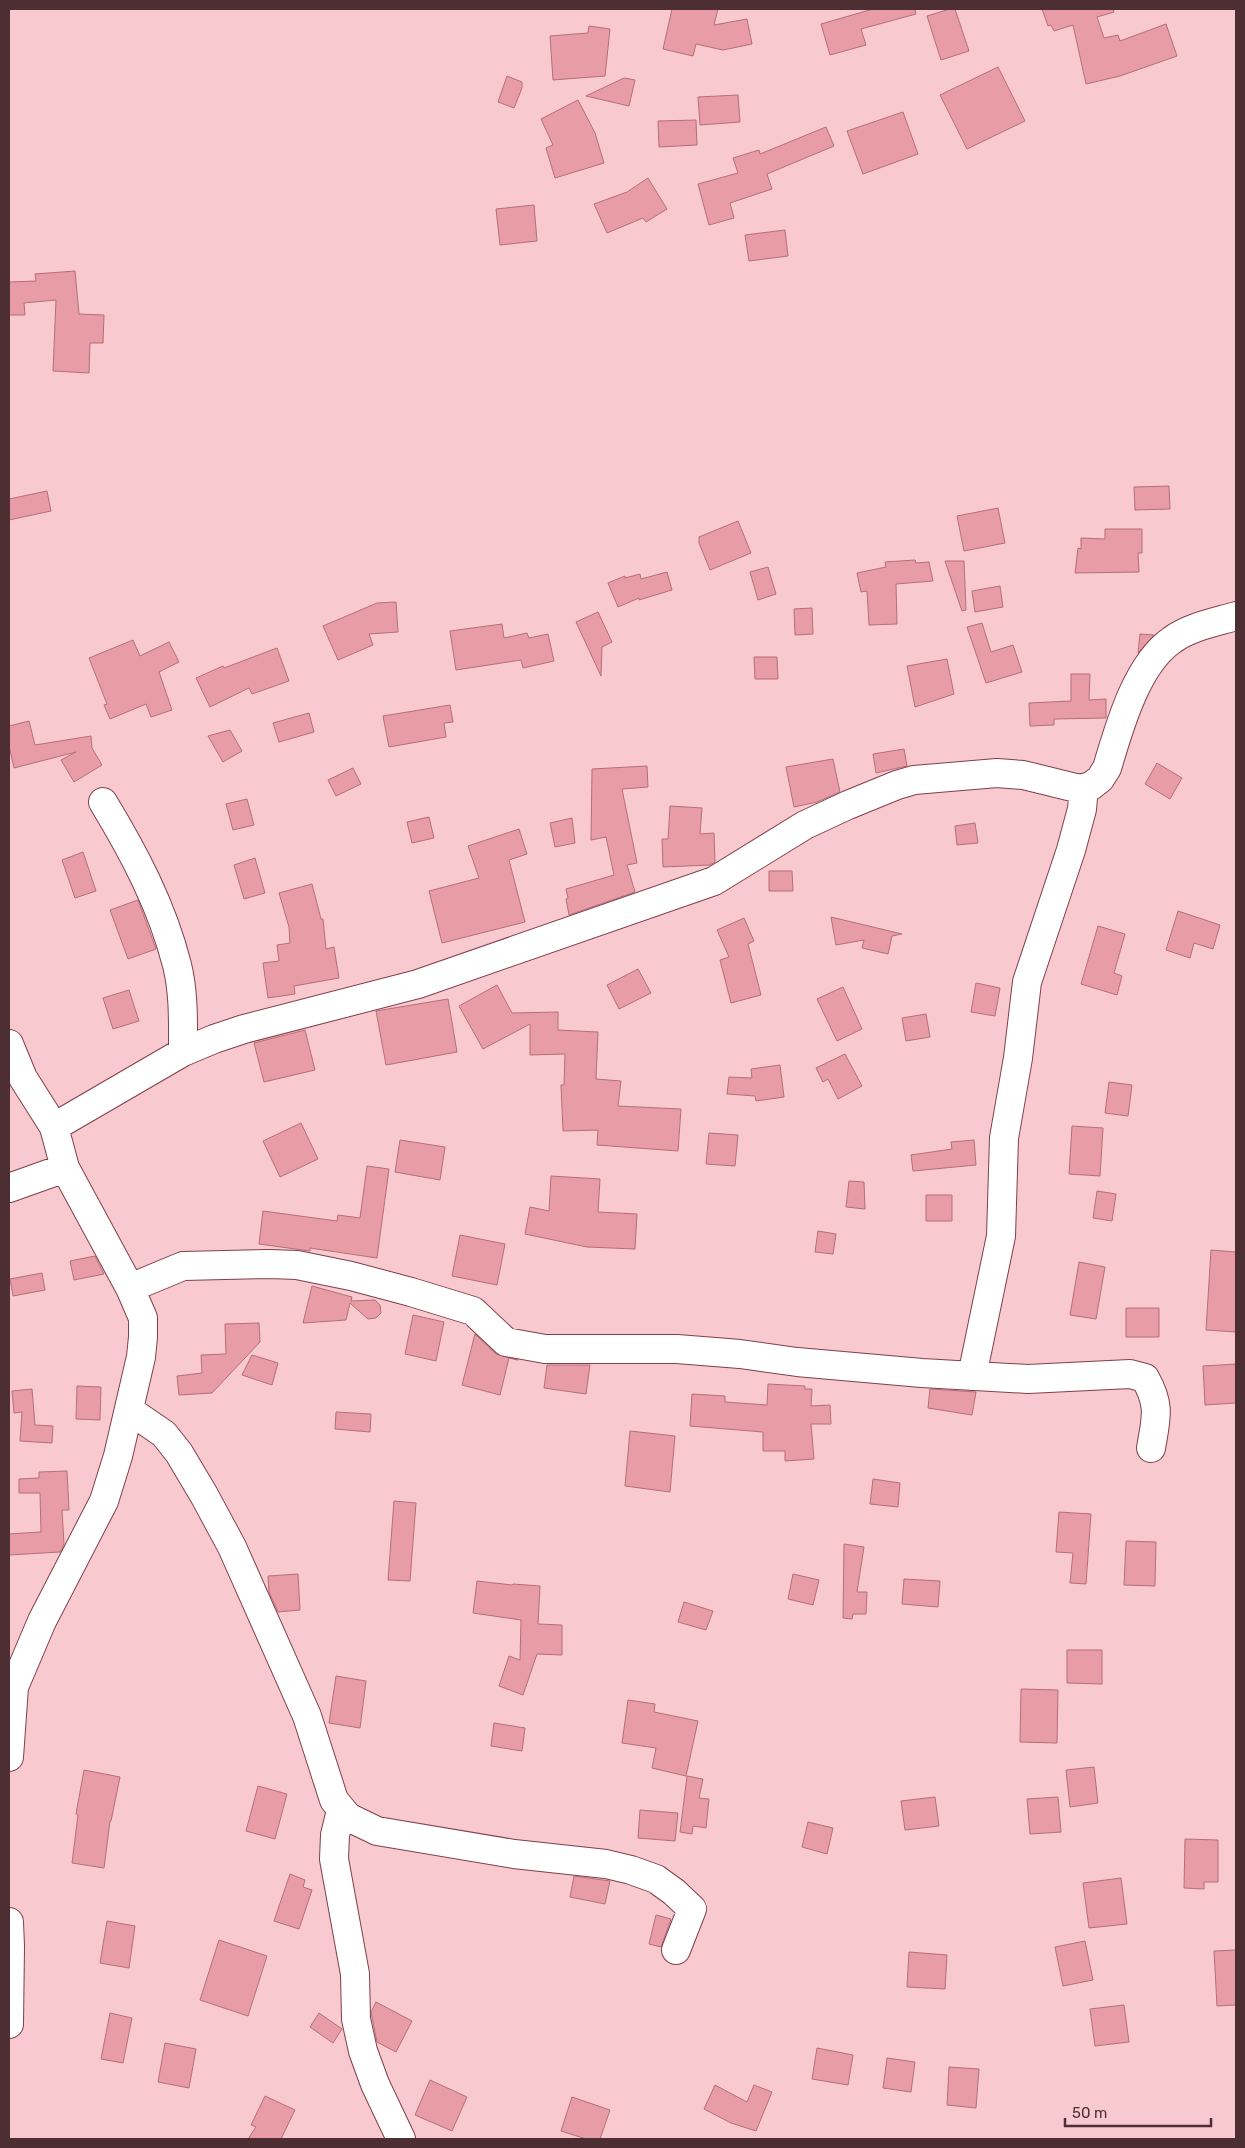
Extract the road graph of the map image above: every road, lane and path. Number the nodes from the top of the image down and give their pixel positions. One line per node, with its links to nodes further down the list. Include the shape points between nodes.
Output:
1 (1236, 616): 2 (street, via 1189,631 1157,653 1133,691 1107,768 1100,779)
2 (1080, 790): 5 (street, via 1023,775 997,773 914,780 804,825 714,882 418,984 244,1029); 10 (street, via 1082,809 1074,842 1027,982 1004,1138 1001,1236)
3 (103, 802): 5 (street, via 145,876 177,965 183,1003)
4 (9, 1044): 6 (street, via 23,1078)
5 (183, 1052): 6 (street)
6 (54, 1128): 7 (street)
7 (64, 1168): 8 (street); 9 (street)
8 (9, 1188)
9 (130, 1288): 10 (street, via 183,1266 297,1266 352,1276 472,1312 506,1342 546,1349 695,1351); 11 (street, via 142,1318 143,1337)
10 (972, 1376): 12 (street, via 1028,1379 1130,1374 1145,1378 1158,1411)
11 (129, 1410): 13 (street, via 104,1501 42,1621 14,1687); 14 (street, via 164,1434 179,1453 232,1547 307,1716 330,1790)
12 (1151, 1448)
13 (9, 1758)
14 (341, 1810): 16 (street, via 348,1818 377,1831 514,1854 606,1864 656,1879 692,1909); 18 (street, via 335,1834 334,1859 355,1974 356,2019 375,2084)
15 (9, 1922): 17 (street)
16 (676, 1950)
17 (9, 2024)
18 (401, 2139)

